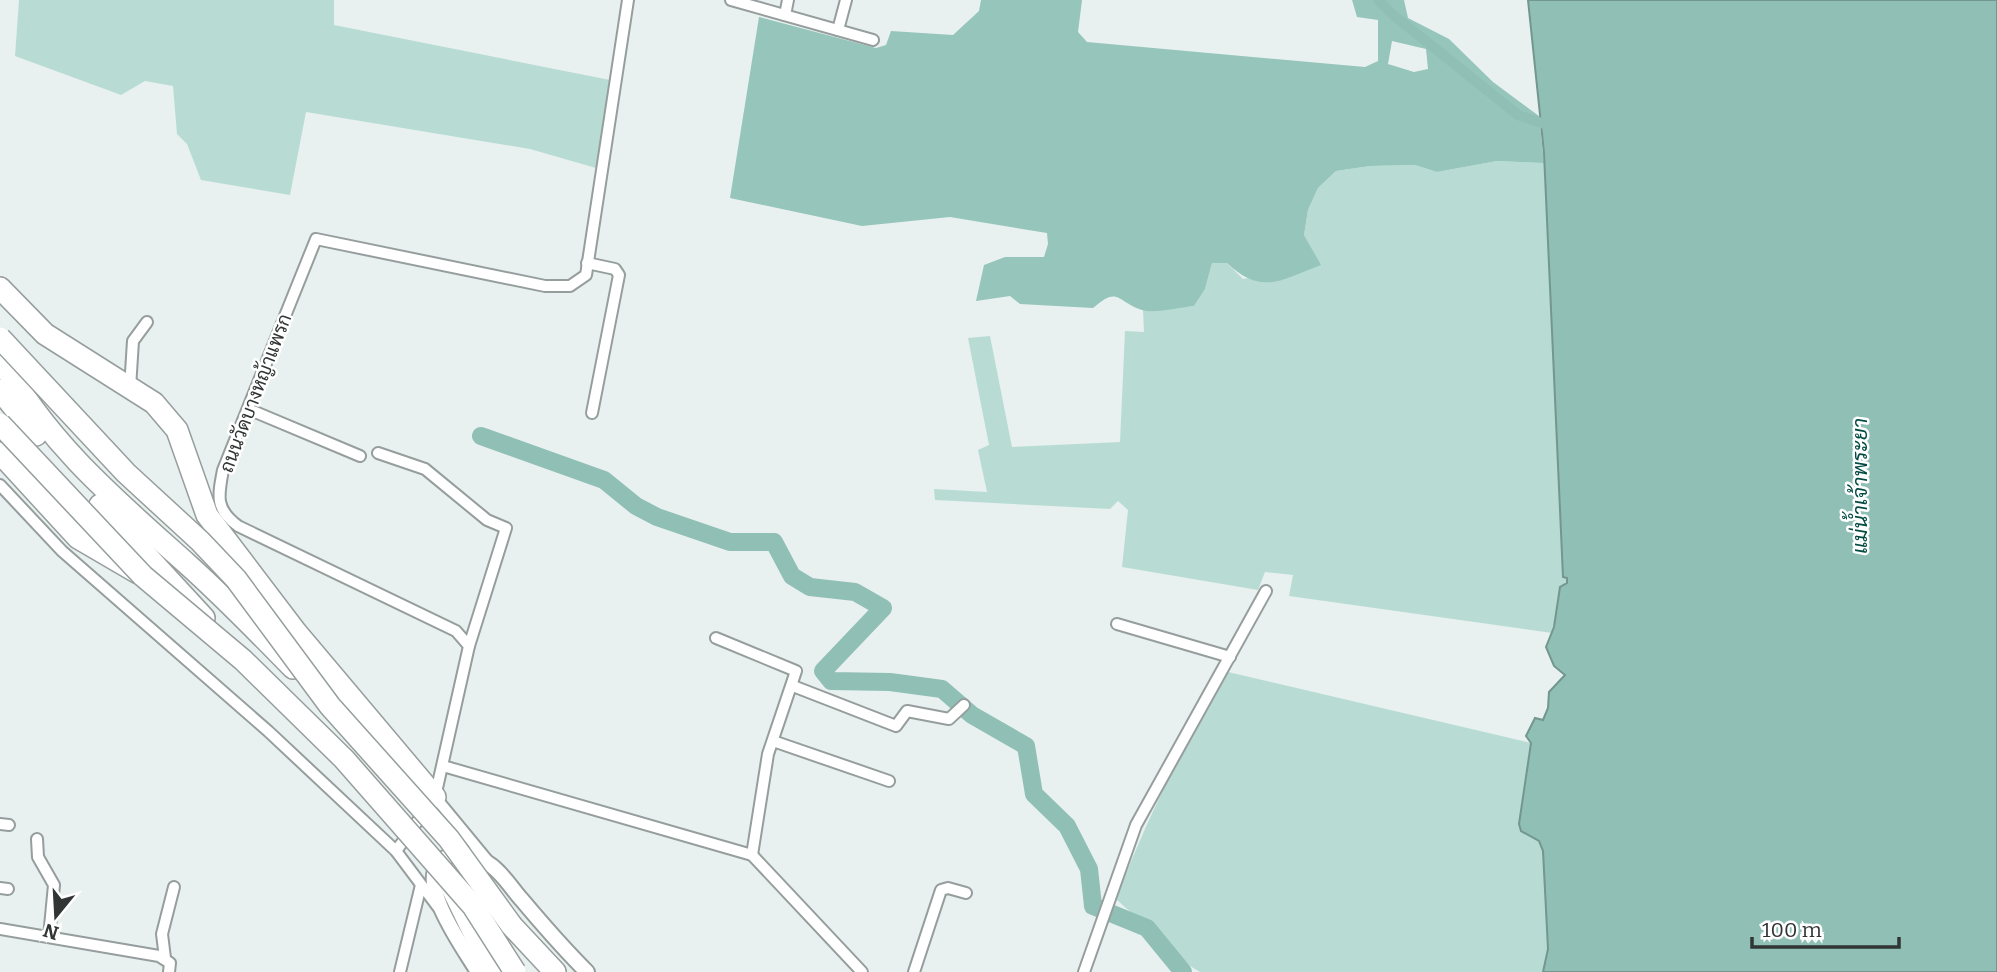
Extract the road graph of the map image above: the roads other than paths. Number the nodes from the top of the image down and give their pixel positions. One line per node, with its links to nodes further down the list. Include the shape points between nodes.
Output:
1 (628, 0): 8 (street)
2 (731, 0): 5 (street)
3 (789, 0): 5 (street)
4 (846, 0): 6 (street)
5 (785, 15): 6 (street)
6 (838, 30): 7 (street)
7 (873, 40)
8 (587, 263): 15 (street, ถนนวัดบางหญ้าแพรก, via 586,275 570,286 545,286 316,239); 16 (street, via 615,269 619,275)
9 (0, 288): 13 (highway, via 45,334)
10 (147, 322): 13 (street, via 133,341)
11 (0, 338): 31 (highway, bridge, via 126,473 236,579)
12 (0, 358): 31 (highway, bridge, via 40,420 111,498 208,583)
13 (130, 388): 35 (highway, via 154,403 177,430 201,501 214,523 296,632)
14 (0, 390): 28 (highway, bridge)
15 (248, 409): 20 (street); 26 (street, ถนนวัดบางหญ้าแพรก, via 223,470 217,499 228,519 456,631)
16 (592, 413)
17 (0, 424): 22 (highway, bridge)
18 (0, 453): 22 (highway, bridge, via 78,538)
19 (379, 453): 26 (street, via 425,469 487,520 506,528)
20 (360, 456)
21 (0, 485): 37 (street, via 62,551 268,731)
22 (143, 576): 28 (highway, bridge)
23 (1266, 591): 27 (street)
24 (1117, 624): 27 (street)
25 (716, 638): 29 (street, via 793,668 797,676)
26 (469, 646): 33 (street)
27 (1230, 657): 59 (street, via 1126,845)
28 (243, 660): 40 (highway, bridge, via 344,759)
29 (793, 686): 30 (street, via 893,725 909,710 943,720); 32 (street)
30 (964, 705)
31 (330, 706): 45 (highway, bridge, via 449,839)
32 (773, 741): 34 (street); 38 (street)
33 (443, 766): 35 (street); 38 (street)
34 (889, 781)
35 (435, 797): 37 (street); 39 (street)
36 (37, 839): 47 (street, via 38,857 54,885)
37 (396, 851): 41 (street)
38 (752, 855): 57 (street)
39 (491, 865): 44 (street, via 452,854 435,866 431,877); 56 (street)
40 (443, 869): 52 (highway, bridge); 53 (highway, bridge)
41 (421, 885): 44 (street); 50 (street)
42 (174, 887): 48 (street, via 162,934)
43 (966, 893): 58 (street, via 941,890)
44 (448, 921): 51 (street)
45 (512, 926): 54 (highway); 55 (highway)
46 (0, 929): 47 (street)
47 (49, 937): 48 (street)
48 (165, 958): 49 (street, via 170,962)
49 (169, 972)
50 (400, 972)
51 (478, 972)
52 (494, 972)
53 (515, 972)
54 (533, 972)
55 (555, 972)
56 (587, 972)
57 (862, 972)
58 (914, 972)
59 (1084, 972)

